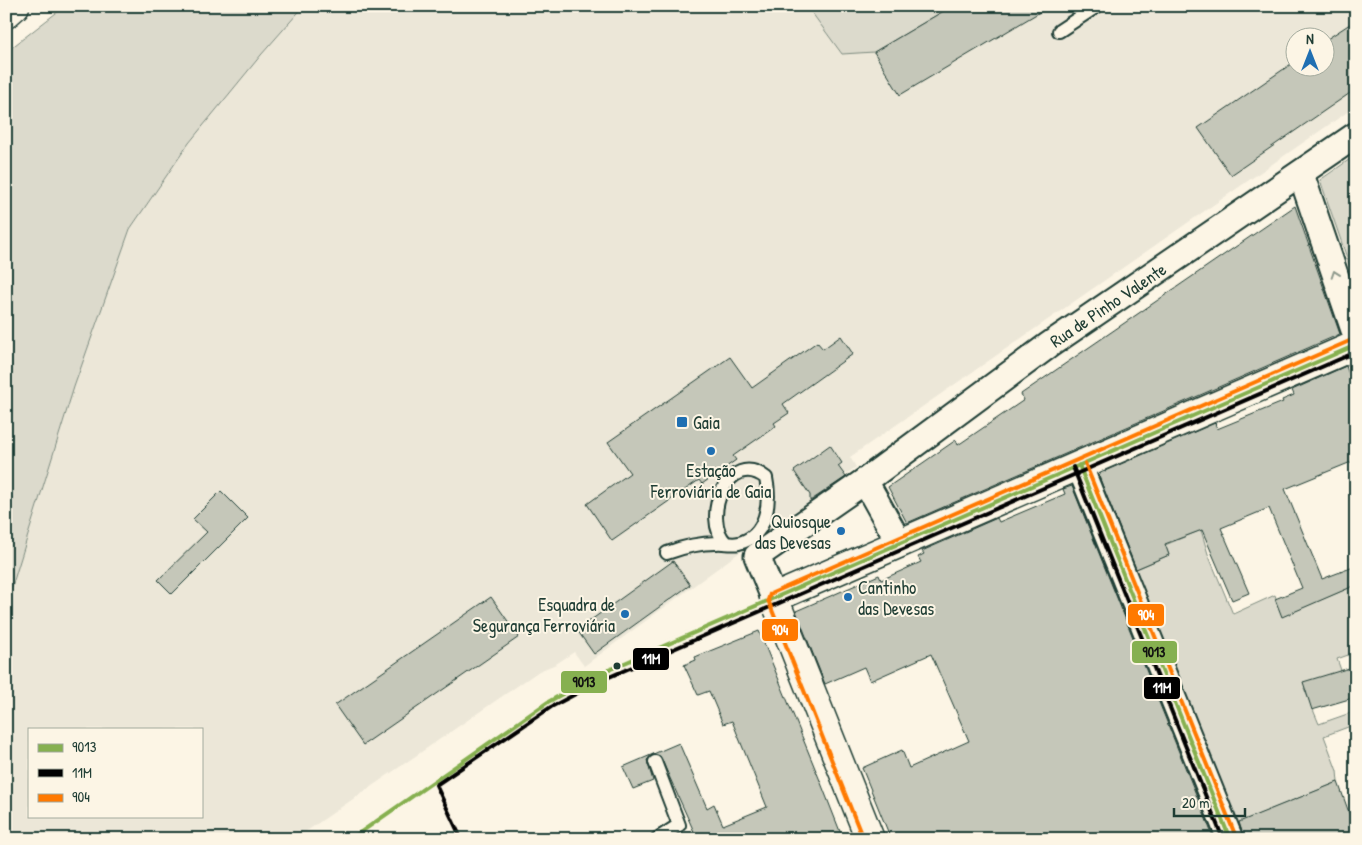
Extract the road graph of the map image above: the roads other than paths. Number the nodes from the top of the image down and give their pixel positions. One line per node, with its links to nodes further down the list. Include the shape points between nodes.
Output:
1 (15, 6): 3 (main road)
2 (1097, 6): 4 (lane)
3 (6, 14)
4 (1059, 31)
5 (1356, 135): 6 (street, Rua de Pinho Valente)
6 (1301, 174): 7 (street, one-way to 6); 10 (street, Rua de Pinho Valente, via 1049,345)
7 (1356, 336)
8 (1356, 345): 9 (main road)
9 (1079, 465): 12 (main road); 19 (street)
10 (864, 481): 12 (street); 13 (street, Rua de Pinho Valente)
11 (726, 542): 13 (lane); 13 (lane, via 718,530 716,515 720,495 737,473 748,469 766,478 769,490 765,518); 14 (lane, via 690,545)
12 (900, 544): 15 (main road)
13 (752, 548): 15 (street)
14 (667, 553)
15 (774, 598): 18 (main road)
16 (656, 762): 17 (lane, via 679,825)
17 (657, 839)
18 (870, 839)
19 (1230, 839)

